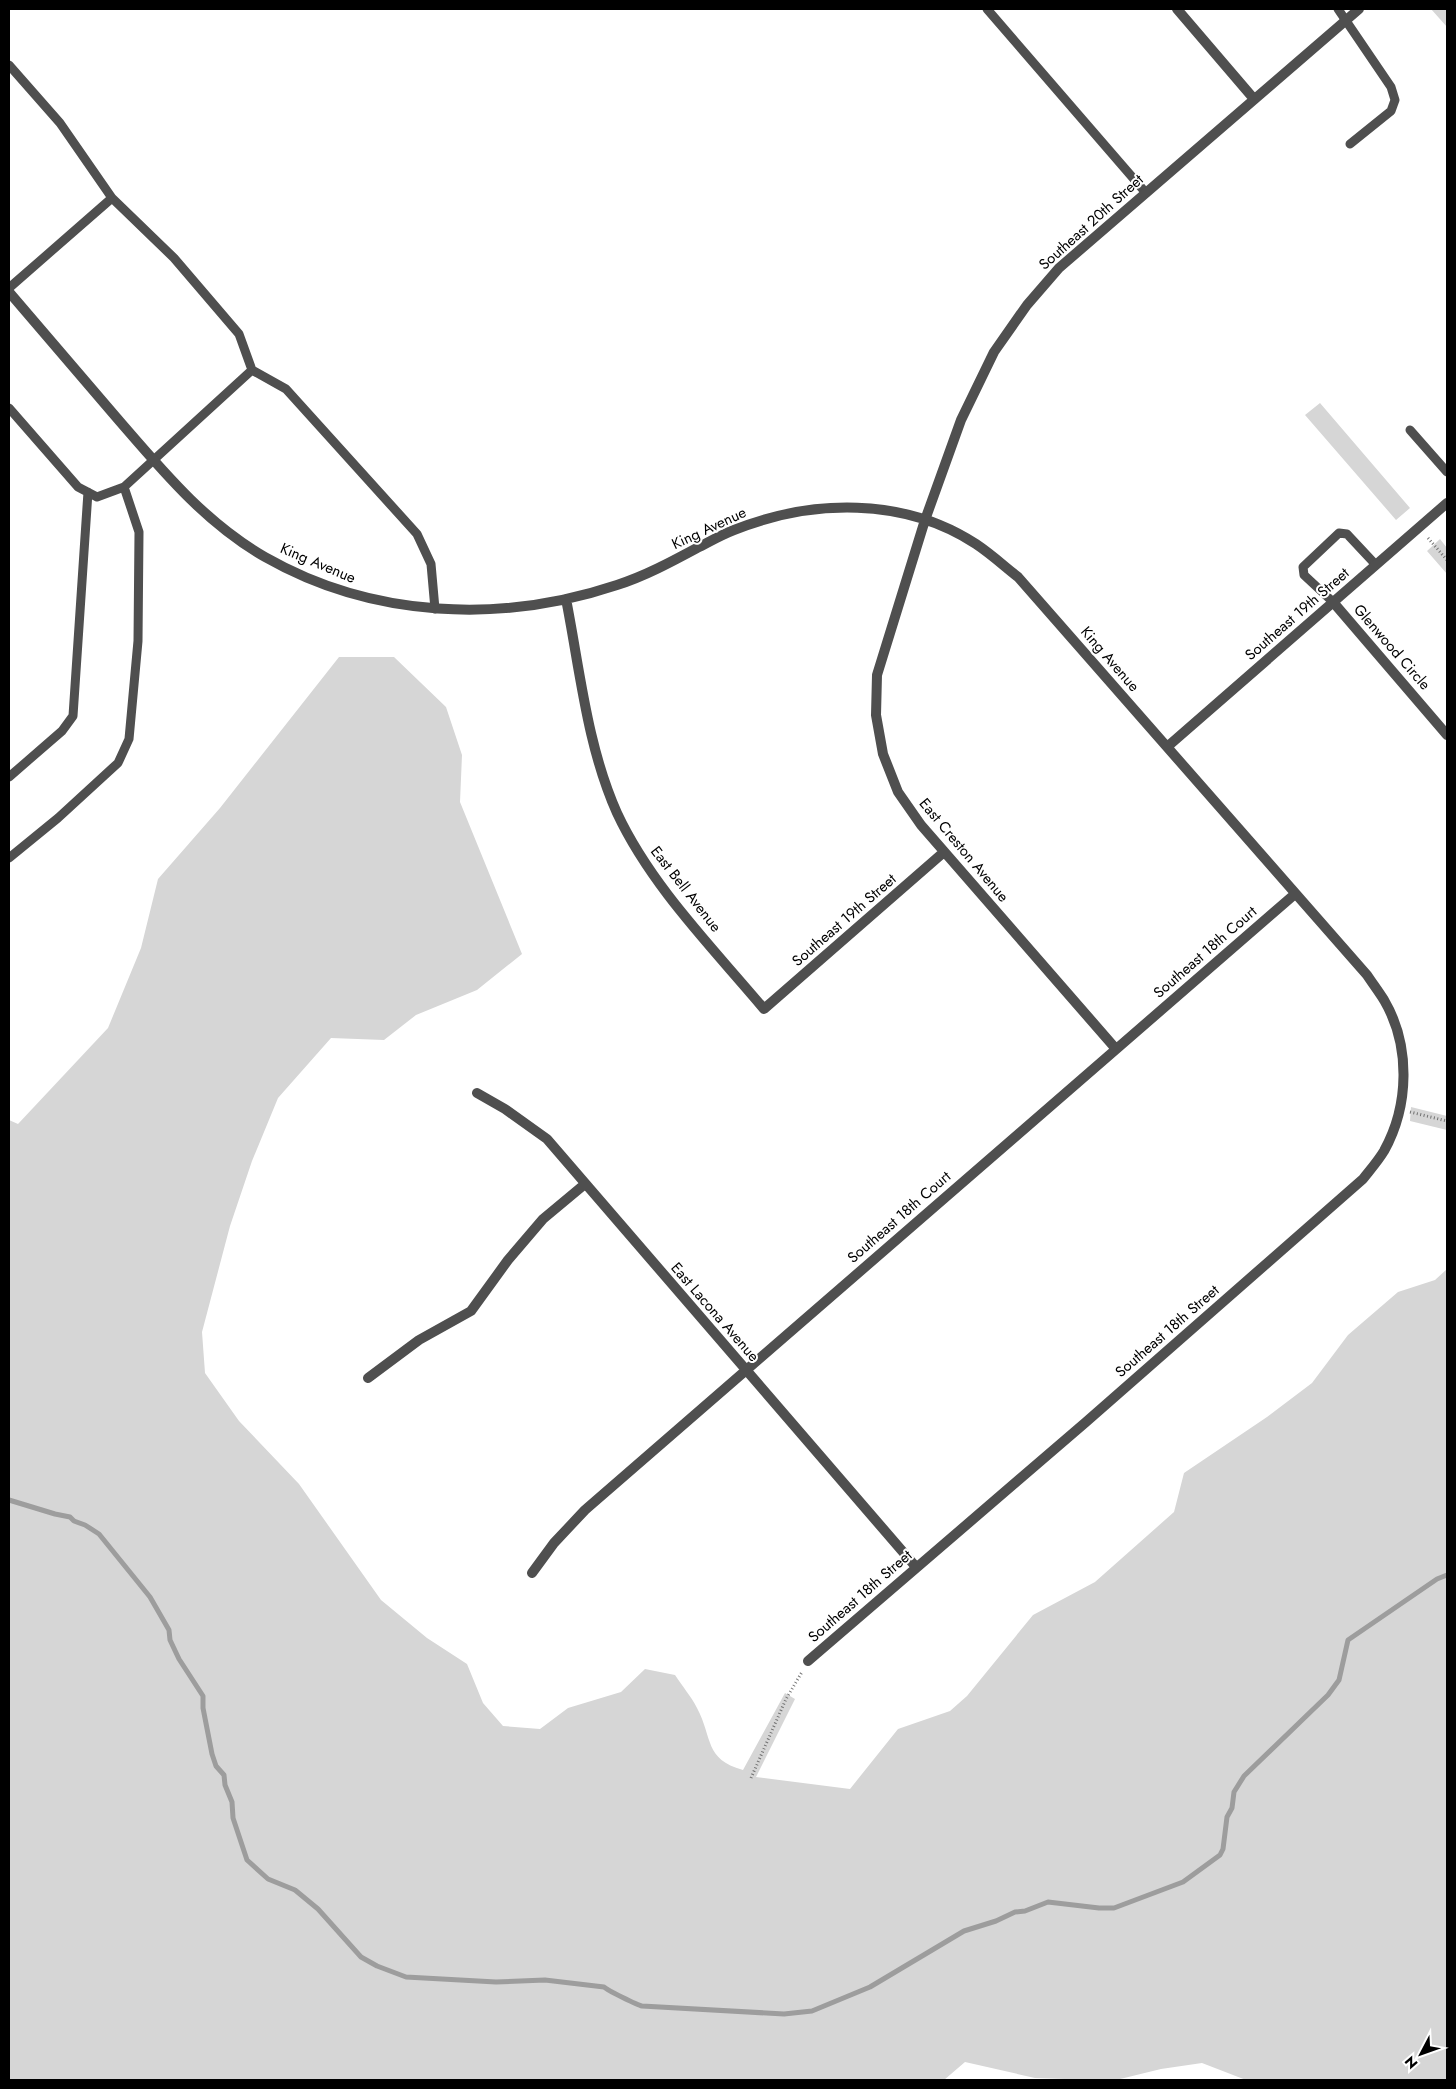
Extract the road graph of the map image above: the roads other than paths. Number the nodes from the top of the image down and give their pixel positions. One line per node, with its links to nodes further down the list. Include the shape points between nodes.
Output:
1 (987, 9): 9 (lane)
2 (1177, 9): 7 (street)
3 (1338, 9): 5 (lane)
4 (1359, 9): 5 (street, Southeast 20th Street)
5 (1346, 20): 7 (street, Southeast 20th Street); 8 (lane, via 1392,87 1395,100 1391,111)
6 (9, 65): 10 (lane, via 60,123)
7 (1254, 99): 9 (street, Southeast 20th Street)
8 (1350, 144)
9 (1146, 193): 21 (street, Southeast 20th Street, via 1059,268 1027,305 994,352 961,420)
10 (112, 198): 11 (lane); 13 (lane, via 174,258 239,334)
11 (9, 288)
12 (9, 292): 16 (street, King Avenue)
13 (252, 370): 16 (lane); 25 (lane, via 286,389 417,534 431,564)
14 (9, 408): 19 (lane, via 78,487)
15 (1410, 430): 17 (lane)
16 (153, 460): 18 (lane); 25 (street, King Avenue, via 197,507 229,533 300,575 379,601)
17 (1447, 472)
18 (124, 487): 19 (lane, via 97,497); 30 (lane, via 139,532 138,641 129,739 118,763)
19 (88, 492): 28 (lane, via 73,716 62,731)
20 (1447, 503): 22 (street, Southeast 19th Street)
21 (925, 520): 23 (street, King Avenue, via 881,508 846,506 788,512 732,530 663,566 617,585); 27 (street, King Avenue, via 977,544 1018,577); 29 (street, East Creston Avenue, via 877,675 876,715 883,754 898,792)
22 (1376, 565): 24 (street, Southeast 19th Street); 24 (lane, via 1347,534 1339,533 1303,567 1304,575)
23 (566, 599): 25 (street, King Avenue, via 513,608); 33 (street, East Bell Avenue, via 592,736 602,775 617,812 657,881)
24 (1333, 602): 26 (street, Glenwood Circle); 27 (street, Southeast 19th Street)
25 (436, 609)
26 (1447, 735)
27 (1167, 747): 31 (street, King Avenue)
28 (9, 777)
29 (944, 852): 33 (street, Southeast 19th Street); 34 (street, East Creston Avenue)
30 (9, 858)
31 (1295, 894): 32 (street, King Avenue); 34 (street, Southeast 18th Court)
32 (1356, 964): 39 (street, Southeast 18th Street, via 1385,1001 1398,1030 1401,1046 1404,1078 1400,1109 1382,1153 1352,1190)
33 (764, 1009)
34 (1116, 1050): 37 (street, Southeast 18th Court)
35 (477, 1093): 36 (street, East Lacona Avenue, via 547,1139)
36 (585, 1184): 37 (street, East Lacona Avenue); 38 (street, via 544,1219 508,1260 471,1311 419,1340)
37 (745, 1370): 39 (street, East Lacona Avenue); 40 (street, Southeast 18th Court, via 585,1510)
38 (368, 1378)
39 (916, 1567): 41 (street, Southeast 18th Street)
40 (532, 1573)
41 (808, 1661)

